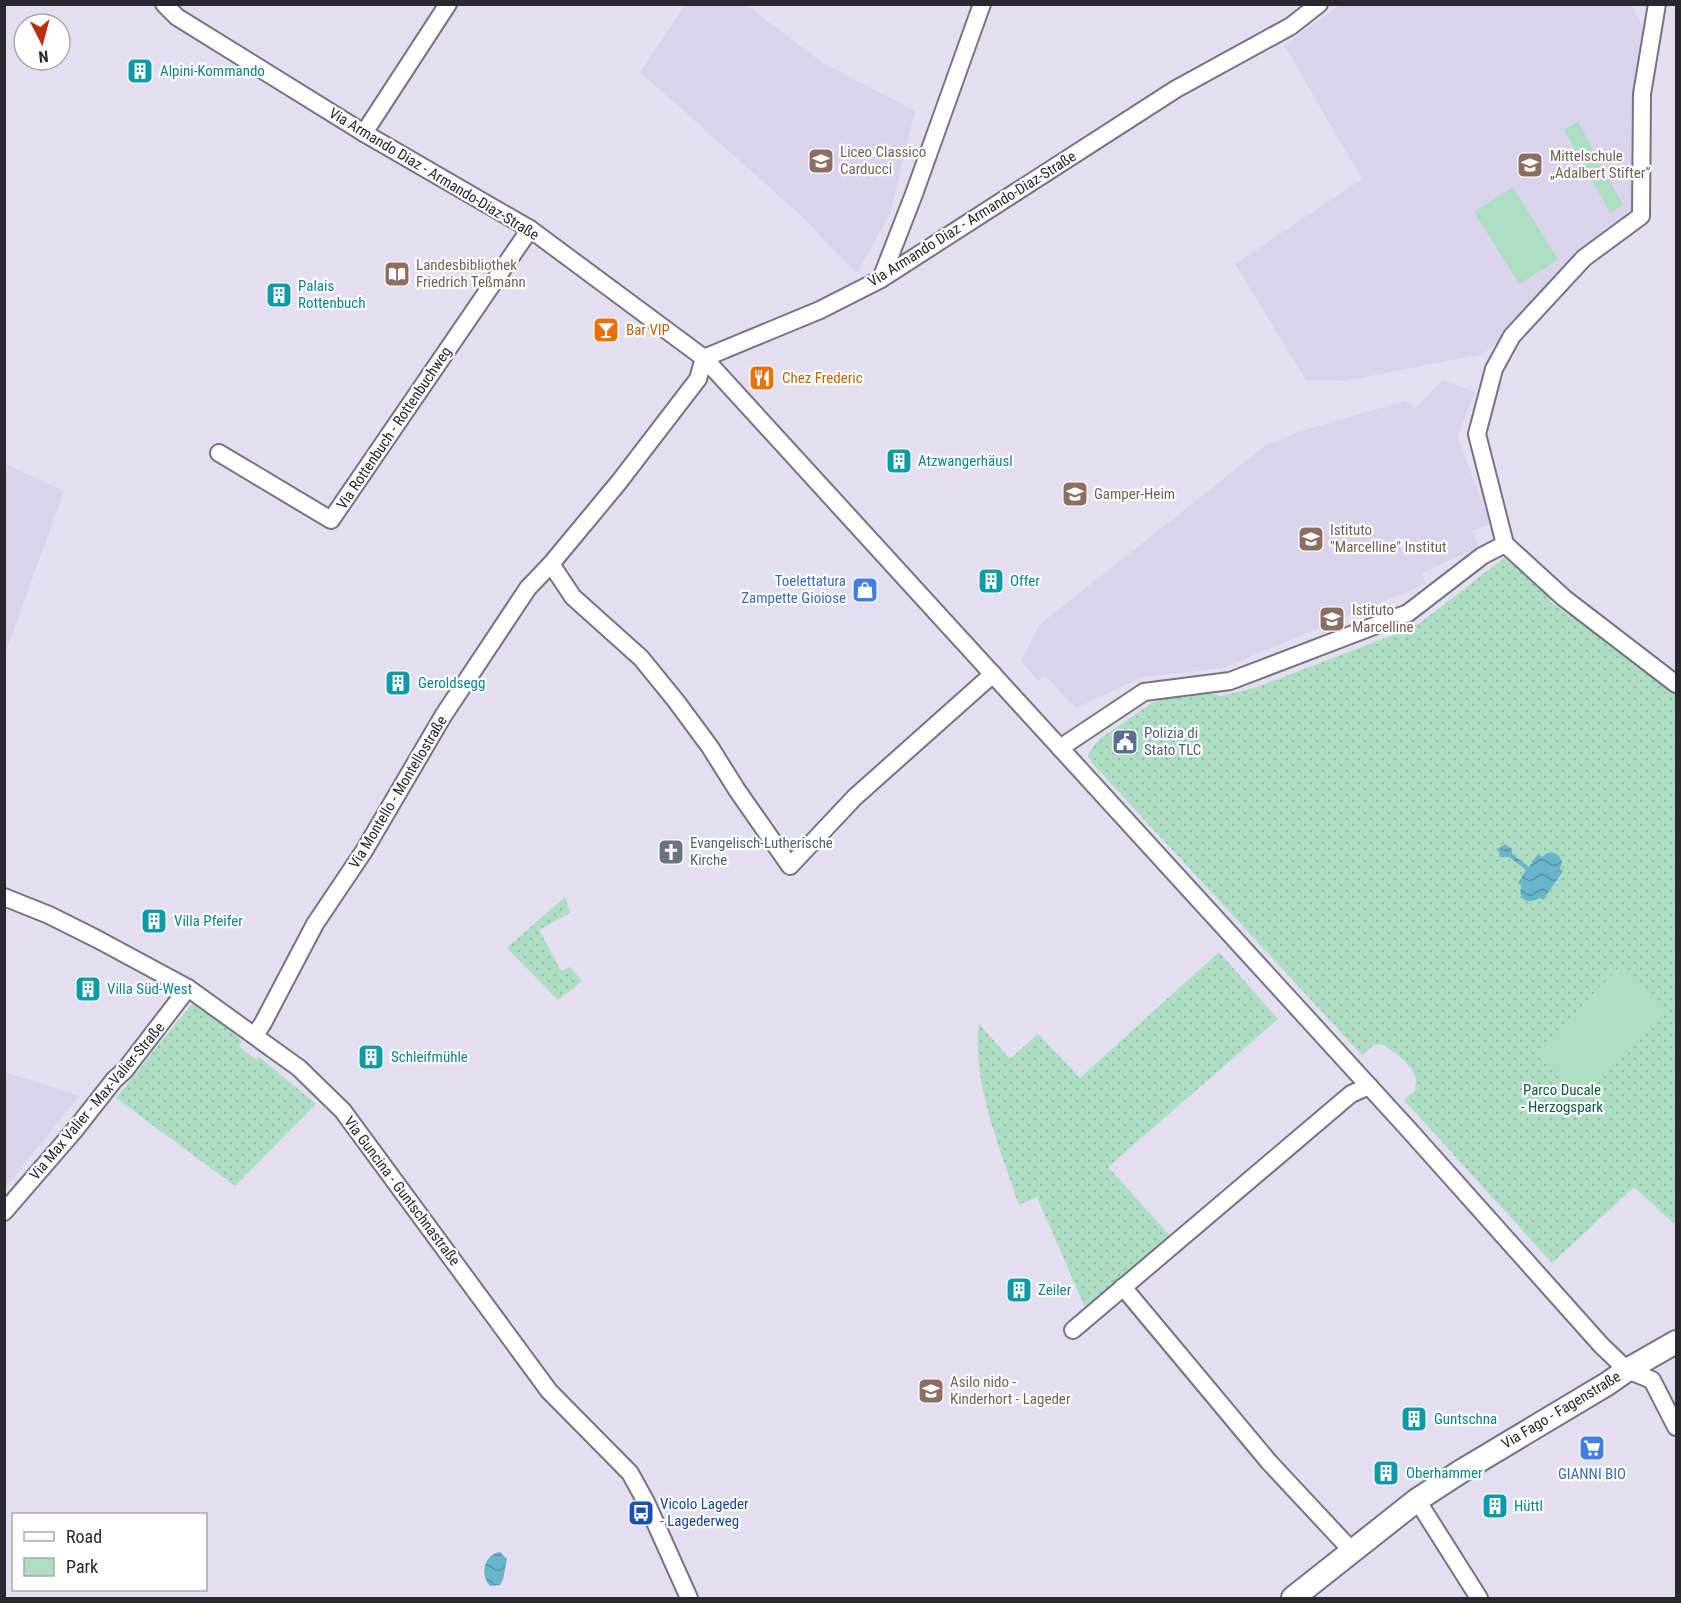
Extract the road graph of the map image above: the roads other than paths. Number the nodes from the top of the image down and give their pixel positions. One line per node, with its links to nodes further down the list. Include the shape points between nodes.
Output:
1 (165, 4): 6 (street, Via Armando Diaz - Armando-Diaz-Straße, via 177,17)
2 (448, 4): 6 (street)
3 (982, 4): 8 (street)
4 (1319, 4): 8 (street, Via Armando Diaz - Armando-Diaz-Straße, via 1291,26 1176,88)
5 (1657, 4): 11 (street, via 1642,94 1641,216 1584,258 1512,336 1494,369 1477,434)
6 (364, 133): 7 (street, Via Armando Diaz - Armando-Diaz-Straße)
7 (530, 229): 9 (street, Via Armando Diaz - Armando-Diaz-Straße); 10 (street, Via Rottenbuch - Rottenbuchweg, via 332,520)
8 (881, 279): 9 (street, Via Armando Diaz - Armando-Diaz-Straße, via 820,310)
9 (704, 358): 12 (street, Via Montello - Montellostraße, via 698,379); 13 (street)
10 (219, 453)
11 (1505, 544): 14 (street, via 1564,598); 15 (street, via 1482,556 1408,613 1230,681 1144,692)
12 (551, 564): 13 (street, via 573,597 641,658 676,701 790,866 855,797); 18 (street, Via Montello - Montellostraße, via 528,588 443,716 364,851 315,924)
13 (993, 674): 15 (street)
14 (1677, 684)
15 (1060, 748): 19 (street)
16 (4, 897): 17 (street, Via Guncina - Guntschnastraße, via 97,939)
17 (188, 988): 18 (street, Via Guncina - Guntschnastraße); 20 (street, Via Max Valier - Max-Valier-Straße, via 125,1070)
18 (255, 1035): 28 (street, Via Guncina - Guntschnastraße, via 298,1068 343,1111 549,1391 630,1473)
19 (1369, 1086): 21 (street, via 1351,1094); 24 (street, via 1601,1345)
20 (4, 1212)
21 (1123, 1287): 22 (street); 27 (street, via 1269,1462)
22 (1073, 1330)
23 (1677, 1342): 24 (street, Via Fago - Fagenstraße)
24 (1628, 1370): 25 (street, via 1652,1380); 26 (street, Via Fago - Fagenstraße)
25 (1677, 1427)
26 (1417, 1500): 27 (street, Via Fago - Fagenstraße); 30 (street)
27 (1352, 1551): 29 (street, Via Fago - Fagenstraße)
28 (689, 1599)
29 (1293, 1599)
30 (1479, 1599)

